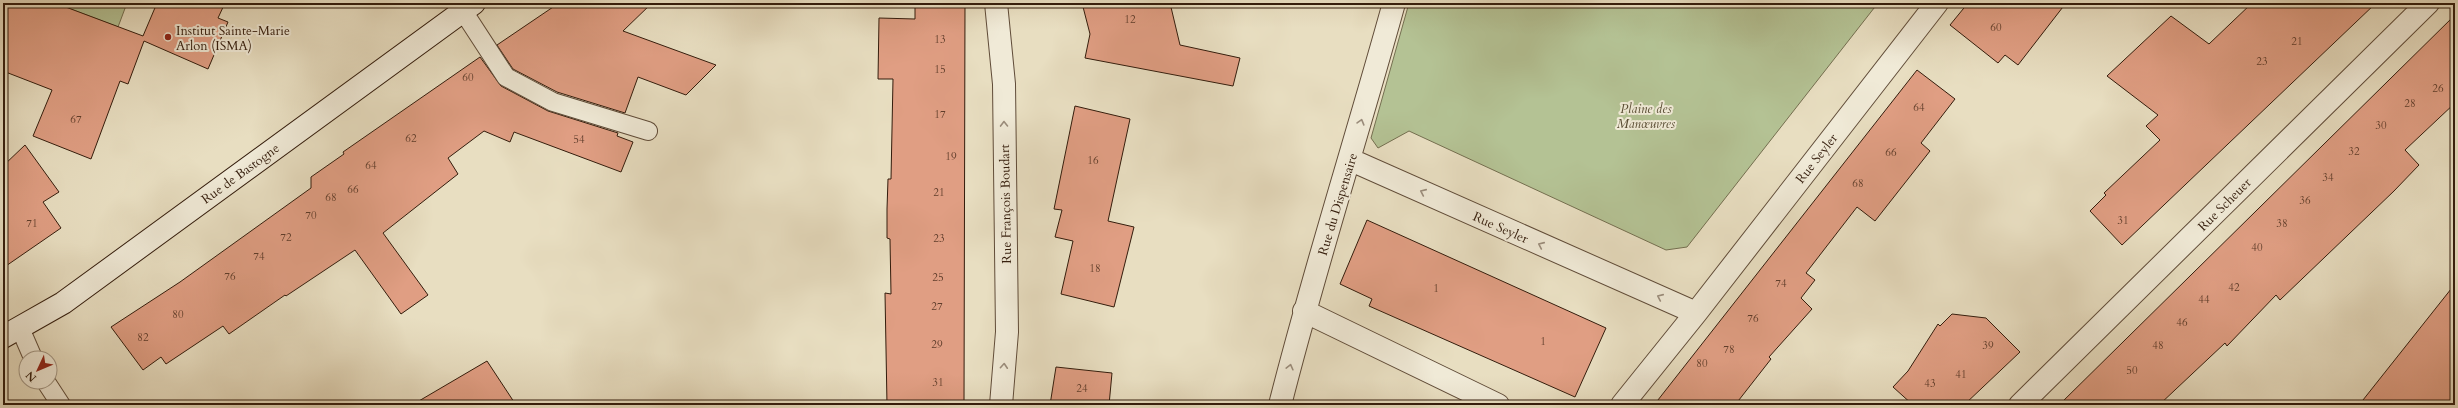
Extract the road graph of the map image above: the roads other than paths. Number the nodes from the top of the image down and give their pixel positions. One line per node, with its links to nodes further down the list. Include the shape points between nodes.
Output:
1 (996, 3): 14 (street, Rue François Boudart, one-way to 1, via 1006,332 1004,84)
2 (1394, 3): 7 (street, Rue du Dispensaire, one-way to 2)
3 (1937, 3): 9 (street, Rue Seyler)
4 (2428, 3): 18 (street, Rue Scheuer)
5 (468, 7): 6 (lane, via 506,77 553,102); 10 (street, Rue de Bastogne, via 62,303)
6 (648, 131)
7 (1351, 160): 8 (street, Rue du Dispensaire); 9 (street, Rue Seyler, one-way to 7)
8 (1304, 311): 15 (street, Rue du Dispensaire, one-way to 8); 16 (street)
9 (1696, 313): 17 (street, Rue Seyler)
10 (11, 332): 11 (lane)
11 (26, 350)
12 (51, 390): 13 (lane)
13 (61, 405)
14 (1001, 405)
15 (1280, 405)
16 (1498, 405)
17 (1622, 405)
18 (2020, 405)

